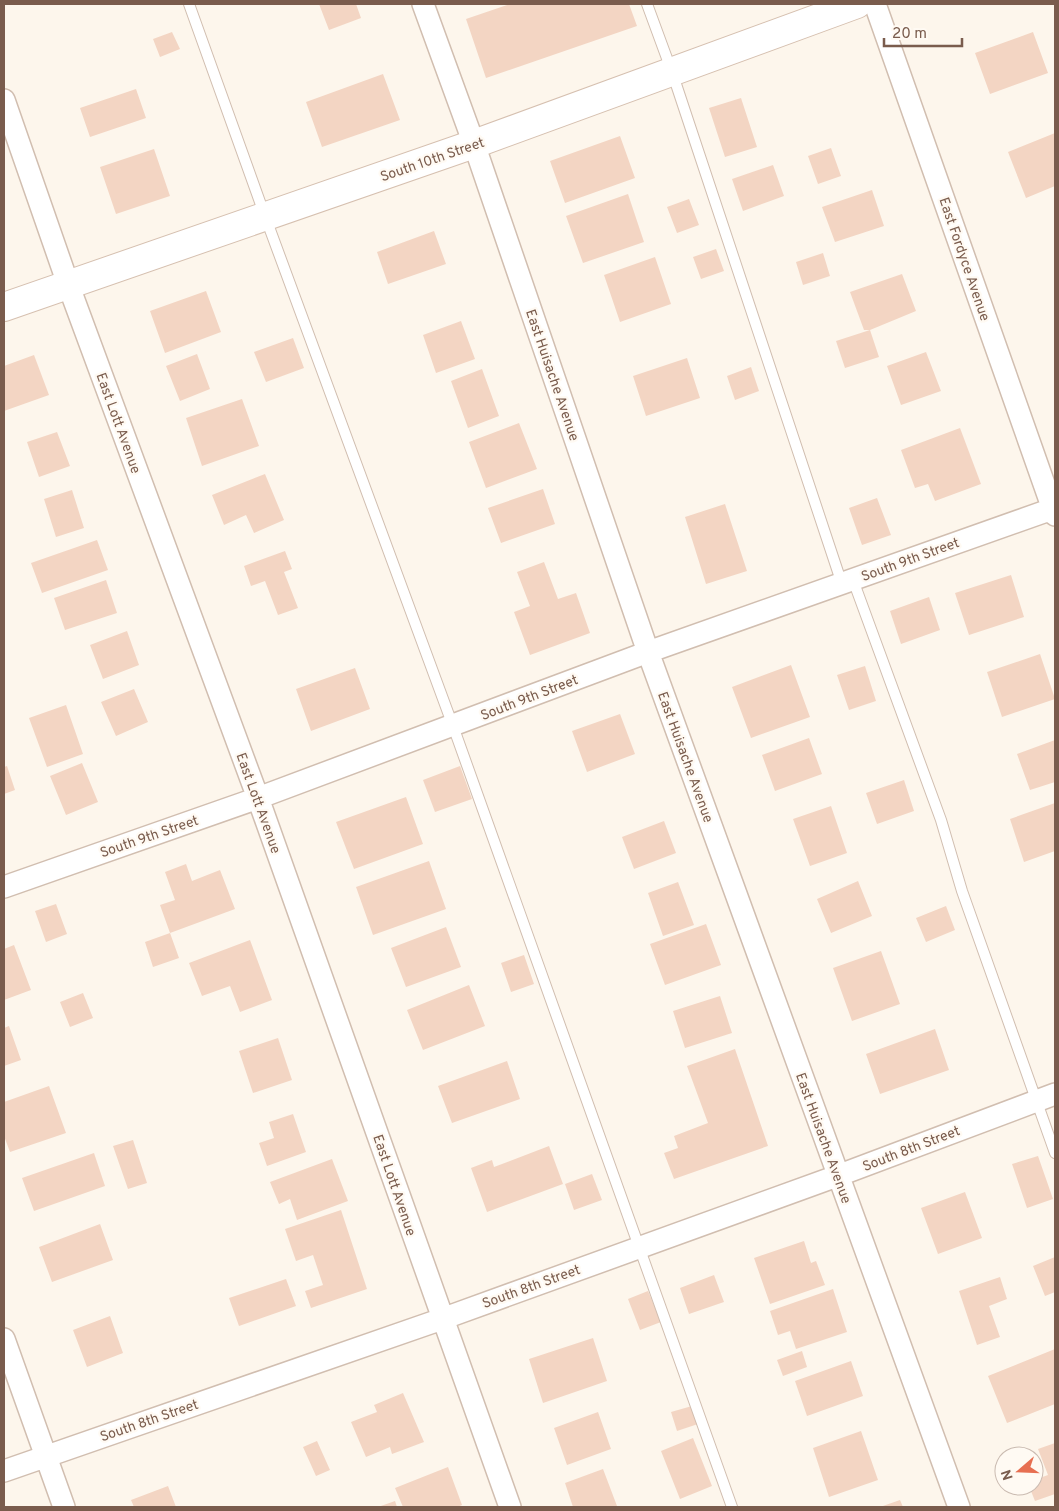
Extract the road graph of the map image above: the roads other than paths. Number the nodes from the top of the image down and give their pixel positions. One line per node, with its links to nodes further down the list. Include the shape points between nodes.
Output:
1 (189, 4): 9 (lane)
2 (423, 4): 8 (street, East Huisache Avenue)
3 (647, 4): 6 (lane)
4 (857, 4): 6 (street, South 10th Street)
5 (875, 4): 12 (street, East Fordyce Avenue)
6 (672, 72): 8 (street, South 10th Street); 13 (lane)
7 (4, 100): 10 (street, East Lott Avenue)
8 (474, 144): 9 (street, South 10th Street); 14 (street, East Huisache Avenue)
9 (265, 216): 10 (street, South 10th Street); 15 (lane)
10 (68, 284): 11 (street, South 10th Street); 16 (street, East Lott Avenue)
11 (4, 307)
12 (1055, 510): 13 (street, South 9th Street)
13 (848, 582): 14 (street, South 9th Street); 18 (lane, via 941,820 962,891)
14 (648, 652): 15 (street, South 9th Street); 20 (street, East Huisache Avenue)
15 (453, 726): 16 (street, South 9th Street); 21 (lane)
16 (258, 798): 17 (street, South 9th Street); 22 (street, East Lott Avenue)
17 (4, 887)
18 (1046, 1097): 19 (lane); 20 (street, South 8th Street)
19 (1055, 1153)
20 (837, 1176): 21 (street, South 8th Street); 29 (street, East Huisache Avenue)
21 (638, 1247): 22 (street, South 8th Street); 28 (lane)
22 (442, 1319): 24 (street, South 8th Street); 27 (street, East Lott Avenue)
23 (4, 1339): 24 (street)
24 (46, 1456): 25 (street, South 8th Street); 26 (street)
25 (4, 1471)
26 (64, 1507)
27 (510, 1507)
28 (732, 1507)
29 (959, 1507)

